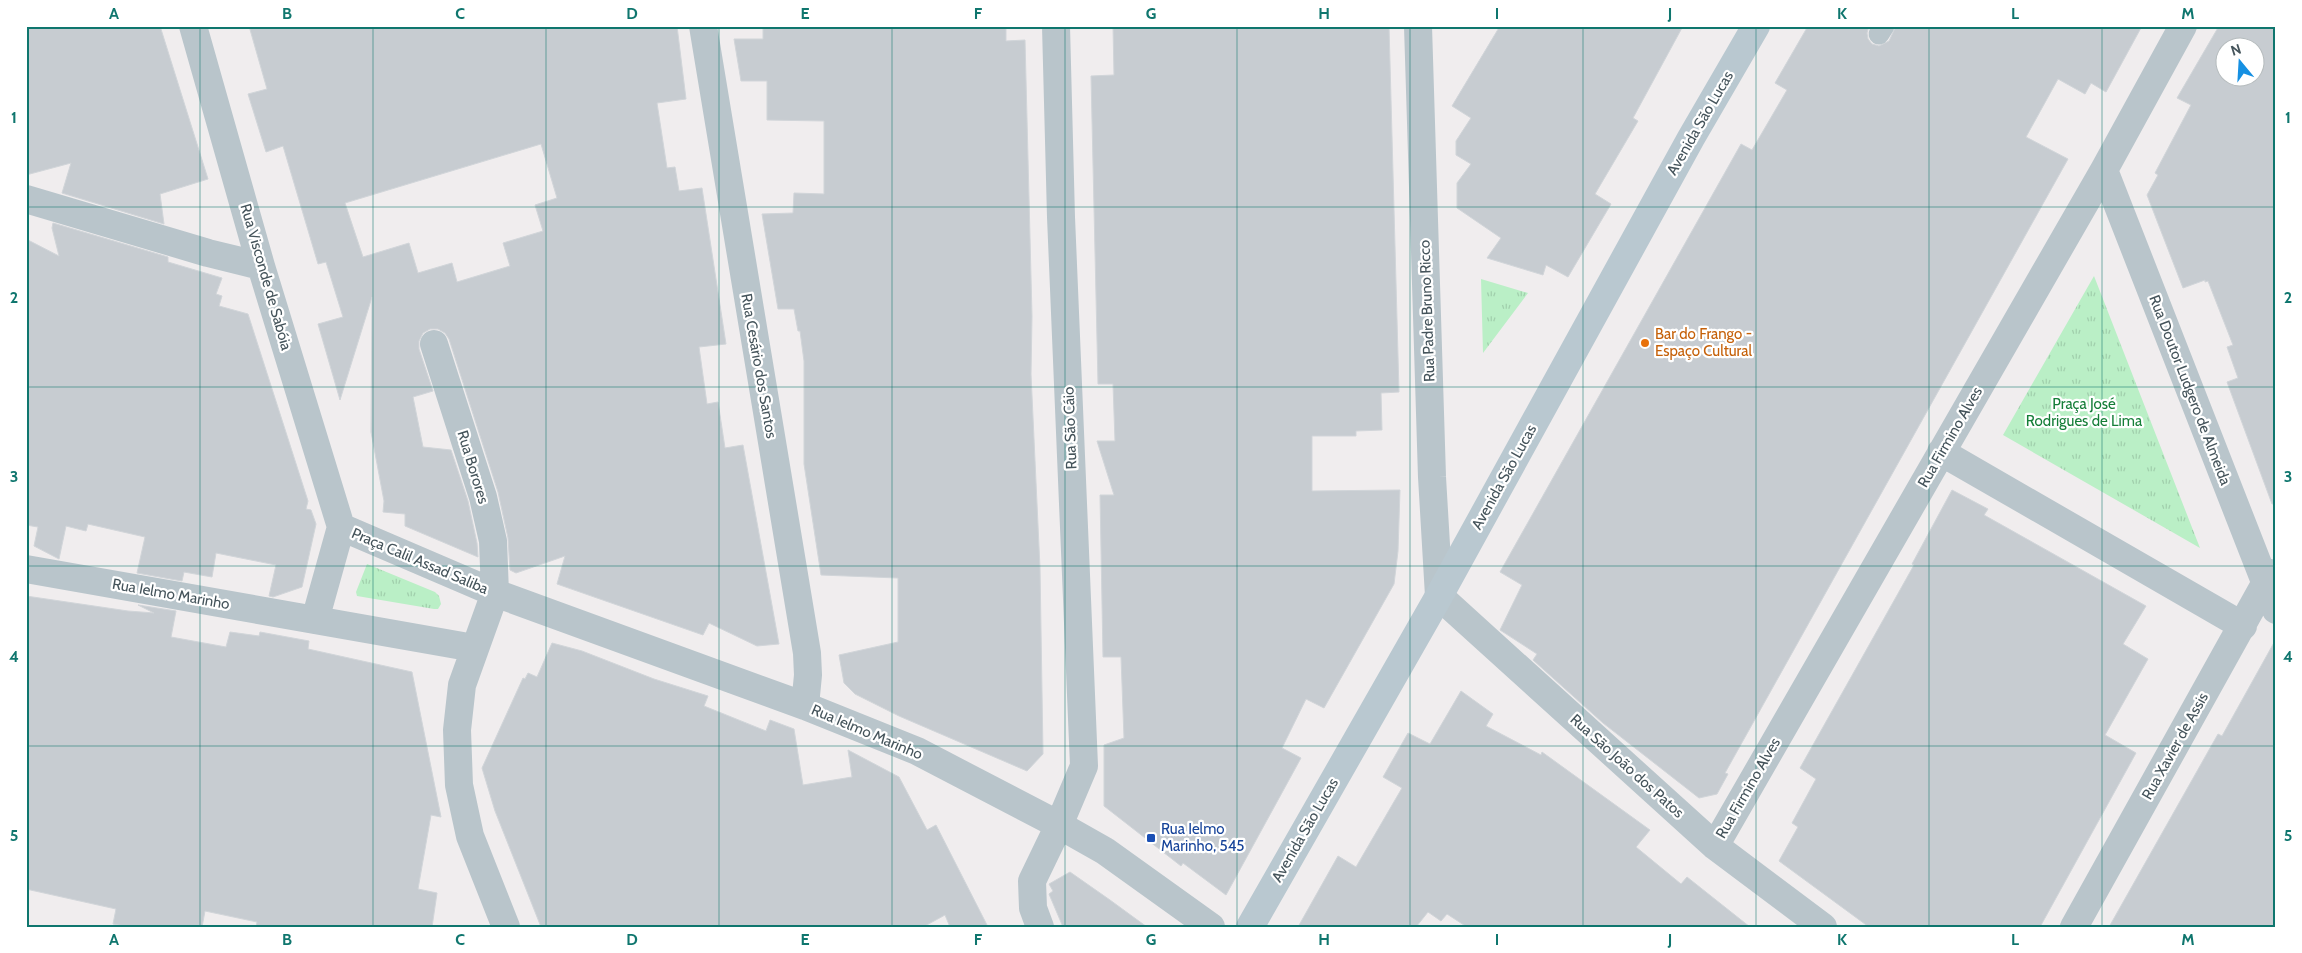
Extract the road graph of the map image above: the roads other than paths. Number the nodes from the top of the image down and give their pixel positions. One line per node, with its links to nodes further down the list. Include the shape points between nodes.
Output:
1 (193, 26): 9 (street, Rua Visconde de Sabóia)
2 (703, 26): 21 (street, Rua Cesário dos Santos, via 807,653)
3 (1056, 26): 22 (street, Rua São Cáio, via 1084,766)
4 (1418, 26): 16 (street, Rua Padre Bruno Ricco, via 1432,467)
5 (1756, 26): 16 (street, Avenida São Lucas, via 1686,147)
6 (2183, 26): 7 (street, Rua Firmino Alves)
7 (2104, 170): 11 (street, Rua Firmino Alves); 14 (street, Rua Doutor Ludgero de Almeida)
8 (26, 199): 9 (street)
9 (261, 266): 12 (street, Rua Visconde de Sabóia)
10 (434, 344): 15 (street, Rua Borores, via 483,497 493,542)
11 (1942, 452): 19 (street); 23 (street, Rua Firmino Alves)
12 (341, 527): 15 (street, Praça Calil Assad Saliba); 18 (street, Praça Calil Assad Saliba)
13 (26, 569): 18 (street, Rua Ielmo Marinho)
14 (2271, 574): 17 (street, Rua Doutor Ludgero de Almeida); 19 (street, Rua Xavier de Assis)
15 (495, 593): 20 (street, Praça Calil Assad Saliba); 21 (street, Rua Ielmo Marinho)
16 (1440, 596): 23 (street, Rua São João dos Patos); 27 (street, Avenida São Lucas)
17 (2276, 610)
18 (315, 620): 20 (street)
19 (2243, 626): 29 (street, Rua Xavier de Assis)
20 (474, 648): 24 (street, Praça Calil Assad Saliba, via 462,685 457,730 459,785 470,836)
21 (805, 706): 22 (street, Rua Ielmo Marinho, via 916,752)
22 (1060, 825): 25 (street, Rua São Cáio, via 1032,881 1033,908); 26 (street, Rua Ielmo Marinho, via 1105,851)
23 (1715, 846): 28 (street, Rua São João dos Patos)
24 (506, 927)
25 (1040, 927)
26 (1211, 927)
27 (1250, 927)
28 (1823, 927)
29 (2074, 927)

